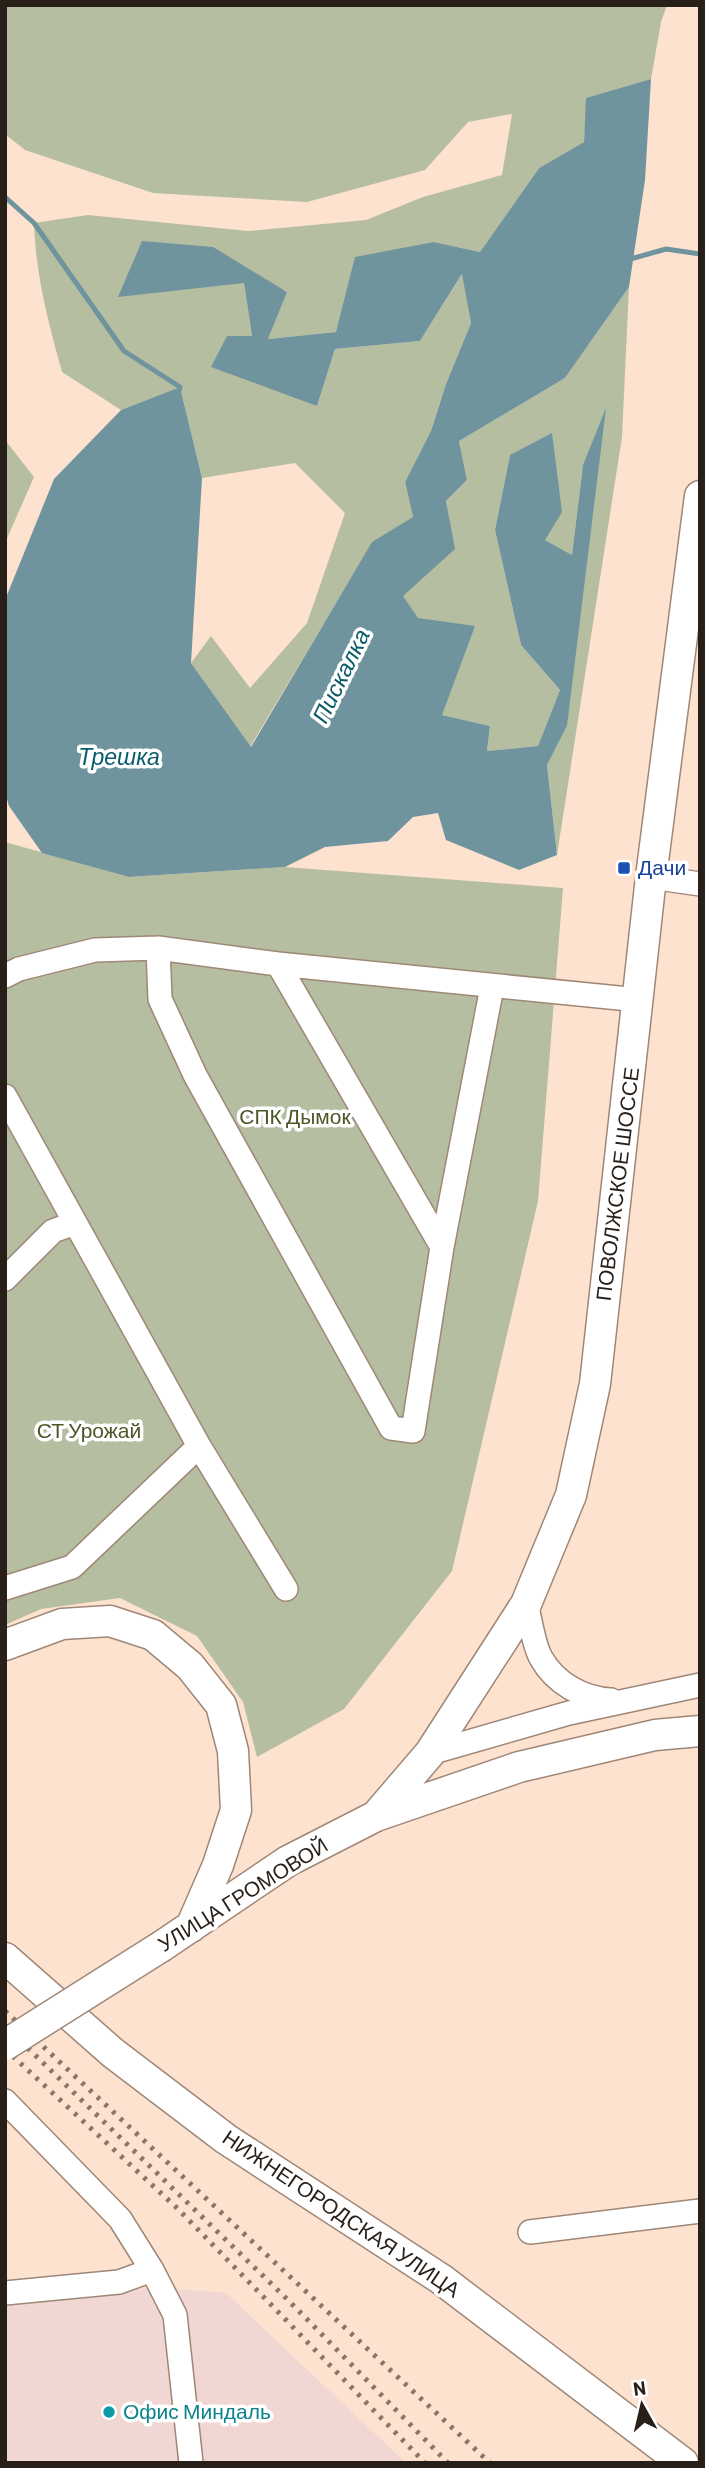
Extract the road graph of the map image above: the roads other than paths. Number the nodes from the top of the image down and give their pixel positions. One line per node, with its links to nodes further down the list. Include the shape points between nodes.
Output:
1 (700, 496): 2 (main road, ПОВОЛЖСКОЕ ШОССЕ)
2 (651, 877): 3 (street); 8 (main road, ПОВОЛЖСКОЕ ШОССЕ)
3 (700, 884)
4 (158, 948): 5 (street); 6 (street, via 95,950); 11 (street, via 160,999 195,1074 391,1428 413,1431)
5 (278, 964): 7 (street); 11 (street)
6 (10, 971)
7 (492, 987): 8 (street); 11 (street)
8 (639, 1000): 16 (main road, ПОВОЛЖСКОЕ ШОССЕ, via 595,1384 571,1495)
9 (8, 1107): 10 (street)
10 (75, 1223): 12 (street, via 53,1231); 13 (street)
11 (442, 1247)
12 (5, 1279)
13 (199, 1446): 14 (street, via 72,1567); 15 (street)
14 (5, 1588)
15 (286, 1589)
16 (526, 1604): 19 (street, via 541,1658 563,1684 596,1699); 21 (main road, ПОВОЛЖСКОЕ ШОССЕ)
17 (5, 1645): 23 (main road, via 62,1624 110,1621 153,1635 190,1666 222,1705 233,1751 236,1810)
18 (700, 1685): 19 (street)
19 (624, 1701): 21 (street)
20 (700, 1731): 22 (main road, УЛИЦА ГРОМОВОЙ, via 655,1735 519,1768)
21 (430, 1754): 22 (main road, ПОВОЛЖСКОЕ ШОССЕ)
22 (376, 1816): 23 (main road, УЛИЦА ГРОМОВОЙ, via 288,1861)
23 (191, 1927): 25 (main road, УЛИЦА ГРОМОВОЙ, bridge)
24 (5, 1958): 32 (main road, НИЖНЕГОРОДСКАЯ УЛИЦА, via 113,2053 226,2139 441,2278)
25 (5, 2045)
26 (5, 2101): 29 (street, via 120,2219)
27 (700, 2211): 28 (street)
28 (530, 2232)
29 (152, 2270): 30 (street, via 119,2282); 31 (street, via 175,2315)
30 (5, 2292)
31 (191, 2463)
32 (683, 2463)

